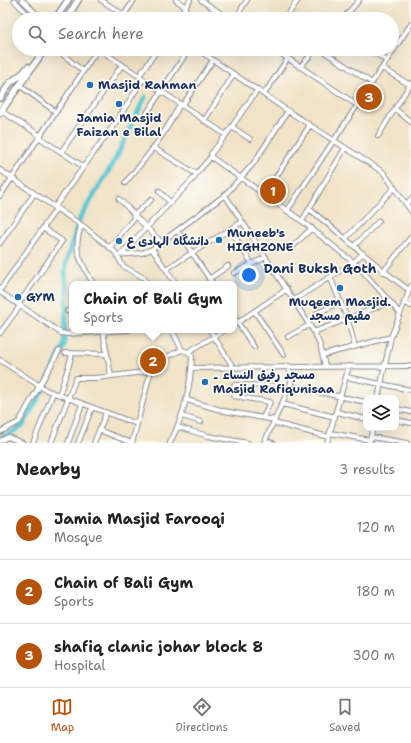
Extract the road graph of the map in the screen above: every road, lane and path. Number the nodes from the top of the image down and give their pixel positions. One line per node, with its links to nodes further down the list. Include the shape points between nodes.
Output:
1 (14, 0): 14 (street)
2 (22, 0): 15 (street)
3 (68, 0): 16 (main road)
4 (78, 0): 17 (main road)
5 (101, 0): 18 (street)
6 (134, 0): 19 (street)
7 (176, 0): 13 (street)
8 (190, 0): 13 (street)
9 (201, 0): 21 (street)
10 (247, 0): 22 (street)
11 (298, 0): 23 (street)
12 (359, 0): 24 (street)
13 (186, 7): 20 (street)
14 (25, 12)
15 (35, 12)
16 (60, 12)
17 (70, 12)
18 (118, 12)
19 (129, 12)
20 (183, 12)
21 (219, 12)
22 (239, 12)
23 (290, 12)
24 (348, 12)
25 (411, 24): 26 (street)
26 (399, 42)
27 (36, 56): 55 (main road, via 23,73 10,83)
28 (40, 56): 50 (main road)
29 (65, 56): 46 (street)
30 (96, 56): 46 (street)
31 (109, 56): 43 (street)
32 (154, 56): 48 (street)
33 (184, 56): 53 (street)
34 (207, 56): 41 (street)
35 (285, 56): 40 (street)
36 (310, 56): 44 (street)
37 (331, 56): 49 (street)
38 (380, 56): 42 (street)
39 (390, 56): 42 (street)
40 (288, 58): 44 (street); 54 (street)
41 (213, 60): 47 (street); 56 (street)
42 (387, 61): 45 (street)
43 (122, 65): 48 (street); 74 (street)
44 (300, 67): 57 (street)
45 (382, 68): 49 (street); 51 (street)
46 (83, 71): 61 (street)
47 (234, 74): 52 (street); 63 (street)
48 (141, 78): 53 (street); 76 (street, via 118,119)
49 (372, 83): 57 (street)
50 (19, 85): 60 (main road); 61 (street)
51 (410, 86): 58 (street)
52 (258, 90): 54 (street); 66 (street)
53 (161, 91): 56 (street); 62 (street)
54 (264, 94): 59 (street)
55 (0, 98)
56 (181, 105): 63 (street); 72 (street)
57 (357, 105): 71 (street)
58 (395, 109): 64 (street); 68 (street)
59 (288, 111): 65 (street); 80 (street)
60 (0, 112): 69 (street)
61 (56, 112): 69 (street)
62 (147, 112)
63 (204, 121): 67 (street)
64 (411, 122)
65 (310, 125): 71 (street); 86 (street)
66 (232, 127): 67 (street); 70 (street)
67 (226, 135): 75 (street)
68 (378, 136)
69 (40, 137): 74 (street); 79 (street)
70 (250, 139)
71 (333, 140): 73 (street); 95 (street)
72 (154, 148): 78 (street); 81 (street)
73 (345, 148): 82 (street, via 383,172); 94 (street)
74 (61, 152): 76 (street)
75 (211, 157): 78 (street); 80 (street)
76 (84, 167): 93 (street)
77 (0, 170): 79 (street)
78 (195, 175): 91 (street)
79 (12, 178): 84 (street); 87 (street)
80 (241, 179): 85 (street); 86 (street)
81 (125, 183)
82 (394, 188): 92 (street); 108 (street)
83 (159, 191): 91 (street)
84 (34, 194): 93 (street); 109 (street)
85 (225, 195): 100 (street); 106 (street)
86 (264, 195): 95 (street)
87 (0, 196)
88 (119, 199): 97 (street)
89 (151, 200): 97 (street)
90 (411, 200): 92 (street)
91 (170, 203): 102 (street)
92 (406, 204): 96 (street)
93 (55, 209): 101 (street); 103 (street)
94 (308, 209): 98 (street); 108 (street)
95 (287, 211): 98 (street)
96 (411, 212)
97 (134, 215): 102 (street); 112 (street)
98 (302, 220): 104 (street)
99 (379, 221): 111 (street)
100 (242, 222): 105 (street); 118 (street)
101 (79, 225): 112 (street); 127 (street, via 77,252)
102 (146, 226): 110 (street); 117 (street)
103 (43, 228): 133 (street); 138 (street, via 62,240)
104 (312, 228): 113 (street); 119 (street)
105 (230, 230): 115 (street); 120 (street)
106 (178, 232): 110 (street); 115 (street)
107 (411, 237): 123 (street)
108 (346, 238): 111 (street)
109 (0, 243)
110 (162, 243): 114 (street)
111 (354, 246): 116 (street)
112 (110, 247): 117 (street)
113 (292, 248)
114 (152, 249): 117 (street, via 142,253); 122 (street)
115 (192, 252): 122 (street); 126 (street)
116 (363, 253): 119 (street); 123 (street)
117 (119, 255): 128 (street, via 123,266)
118 (266, 257): 120 (street); 132 (street)
119 (354, 262): 125 (street); 136 (street)
120 (252, 264): 124 (street)
121 (228, 266): 126 (street)
122 (166, 269): 129 (street)
123 (383, 272): 131 (street)
124 (234, 273)
125 (330, 277): 134 (street); 135 (street)
126 (209, 278): 130 (street)
127 (92, 281)
128 (146, 281)
129 (174, 281)
130 (211, 281)
131 (410, 288): 137 (street)
132 (287, 289): 134 (street); 140 (street)
133 (0, 292): 138 (street)
134 (294, 300): 146 (street)
135 (341, 302): 142 (street); 143 (street)
136 (390, 302): 141 (street); 143 (street)
137 (404, 302): 139 (street); 141 (street)
138 (19, 305): 148 (street); 149 (street, via 61,333)
139 (411, 306)
140 (255, 312): 144 (street); 165 (street)
141 (399, 312): 156 (street)
142 (317, 313)
143 (348, 320): 147 (street); 158 (street)
144 (237, 323)
145 (237, 325): 157 (street)
146 (310, 325): 147 (street); 155 (street)
147 (314, 332): 166 (street)
148 (0, 333)
149 (79, 333)
150 (103, 333): 164 (street)
151 (174, 333): 159 (street)
152 (212, 333): 154 (street)
153 (220, 333): 154 (street)
154 (214, 336): 161 (street); 173 (street)
155 (288, 337)
156 (391, 337): 158 (street); 168 (street)
157 (254, 347)
158 (355, 347): 166 (street)
159 (182, 350): 161 (street); 175 (street, via 155,364)
160 (59, 351): 179 (street)
161 (188, 352): 174 (street, via 192,356)
162 (65, 353): 163 (street)
163 (72, 353): 164 (street); 184 (street)
164 (107, 354): 176 (street)
165 (284, 355)
166 (323, 355): 170 (street)
167 (0, 360): 179 (street)
168 (384, 365): 171 (street); 172 (street); 178 (street)
169 (289, 366): 170 (street); 173 (street); 181 (street)
170 (325, 366): 171 (street)
171 (349, 366): 177 (street)
172 (411, 366)
173 (233, 367): 174 (street)
174 (191, 368): 189 (street)
175 (152, 371): 176 (street); 205 (street)
176 (111, 376): 188 (street, via 76,378)
177 (346, 377): 178 (street); 187 (street)
178 (381, 384): 182 (street); 185 (street)
179 (39, 386): 183 (street); 208 (street, via 19,422)
180 (234, 386): 181 (street)
181 (290, 386): 187 (street); 192 (street)
182 (411, 390)
183 (53, 393): 184 (street); 215 (street)
184 (59, 395): 188 (street)
185 (379, 395)
186 (234, 396): 199 (street, via 270,402)
187 (342, 397): 190 (street); 197 (street)
188 (67, 398): 191 (street); 216 (street)
189 (187, 400): 198 (street); 199 (street, via 224,411)
190 (363, 401)
191 (82, 404): 193 (street); 217 (street)
192 (282, 404): 197 (street); 203 (street)
193 (92, 408): 196 (street); 218 (street)
194 (399, 410): 195 (street)
195 (411, 412)
196 (106, 413): 205 (street); 207 (street)
197 (336, 415): 200 (street); 209 (street)
198 (182, 416): 202 (street); 206 (street)
199 (263, 418): 203 (street)
200 (363, 419)
201 (399, 421): 204 (street)
202 (201, 422)
203 (274, 422): 209 (street); 213 (street)
204 (411, 423)
205 (137, 424): 220 (street)
206 (178, 428): 221 (street); 222 (street)
207 (99, 430): 219 (street); 220 (street)
208 (0, 432)
209 (329, 435): 210 (street); 224 (street)
210 (370, 440): 225 (street)
211 (0, 441): 212 (street, via 8,437)
212 (17, 442): 214 (street)
213 (265, 442): 223 (street)
214 (23, 443)
215 (34, 443)
216 (51, 443)
217 (68, 443)
218 (78, 443)
219 (94, 443)
220 (132, 443)
221 (170, 443)
222 (248, 443)
223 (273, 443)
224 (327, 443)
225 (407, 443)

